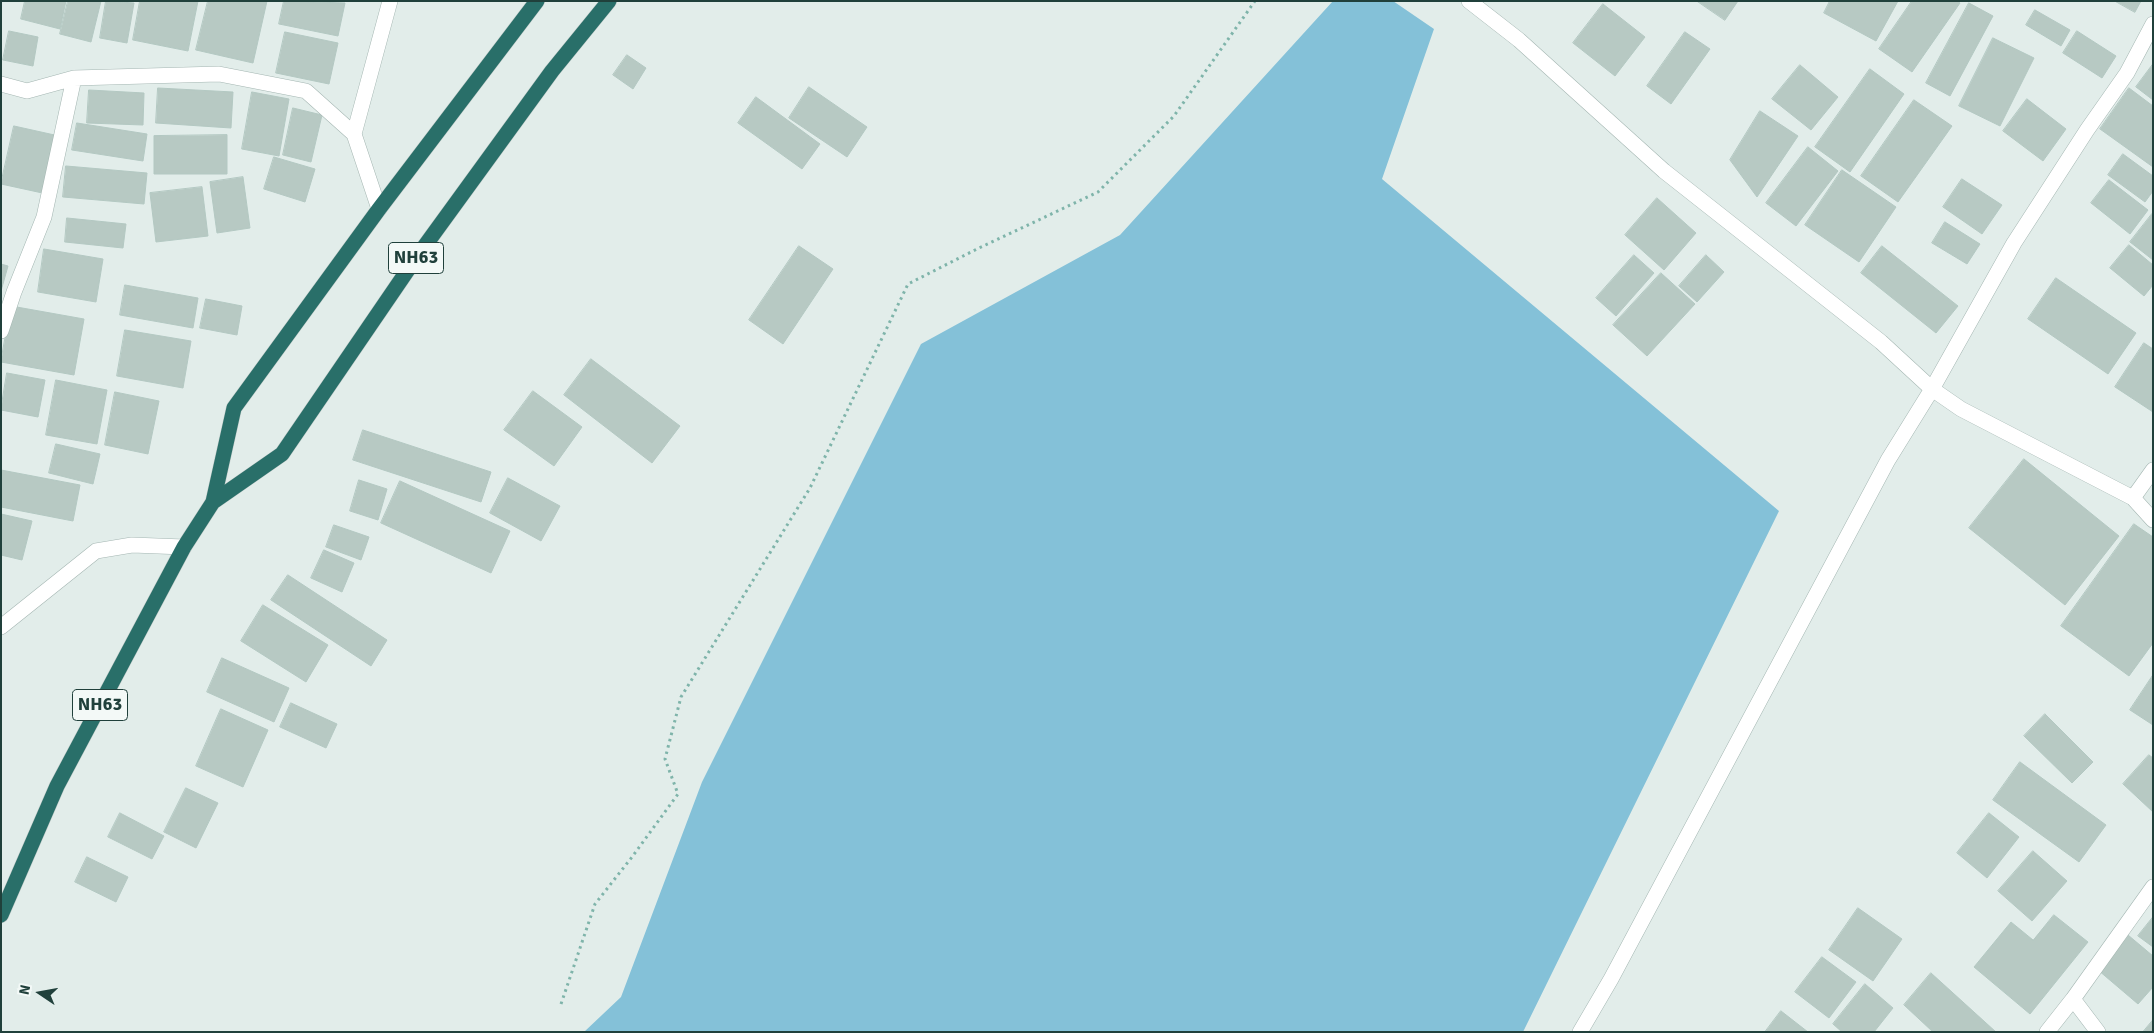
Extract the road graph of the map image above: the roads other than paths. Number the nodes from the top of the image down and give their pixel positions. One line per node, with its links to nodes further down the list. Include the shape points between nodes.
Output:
1 (390, 1): 8 (street)
2 (537, 1): 9 (highway, NH63)
3 (609, 1): 14 (highway, NH63, via 552,71 416,258 282,454)
4 (1469, 1): 11 (street, via 1519,40 1664,171 1881,342)
5 (2153, 24): 11 (street, via 2127,72 2014,243)
6 (74, 78): 7 (street, via 27,91); 8 (street, via 219,74 306,91); 10 (street, via 44,217)
7 (1, 84)
8 (354, 134): 9 (street)
9 (379, 209): 14 (highway, NH63, via 234,408)
10 (1, 330)
11 (1932, 389): 13 (street, via 1969,413); 21 (street, via 1888,460)
12 (2153, 470): 13 (street)
13 (2133, 498): 15 (street)
14 (213, 502): 16 (highway, NH63)
15 (2153, 520)
16 (184, 547): 17 (street, via 132,545 96,551); 19 (highway, NH63, via 57,786)
17 (1, 627)
18 (2153, 887): 20 (street)
19 (1, 915)
20 (2073, 999): 22 (street); 23 (street)
21 (1580, 1032)
22 (2047, 1032)
23 (2098, 1032)

